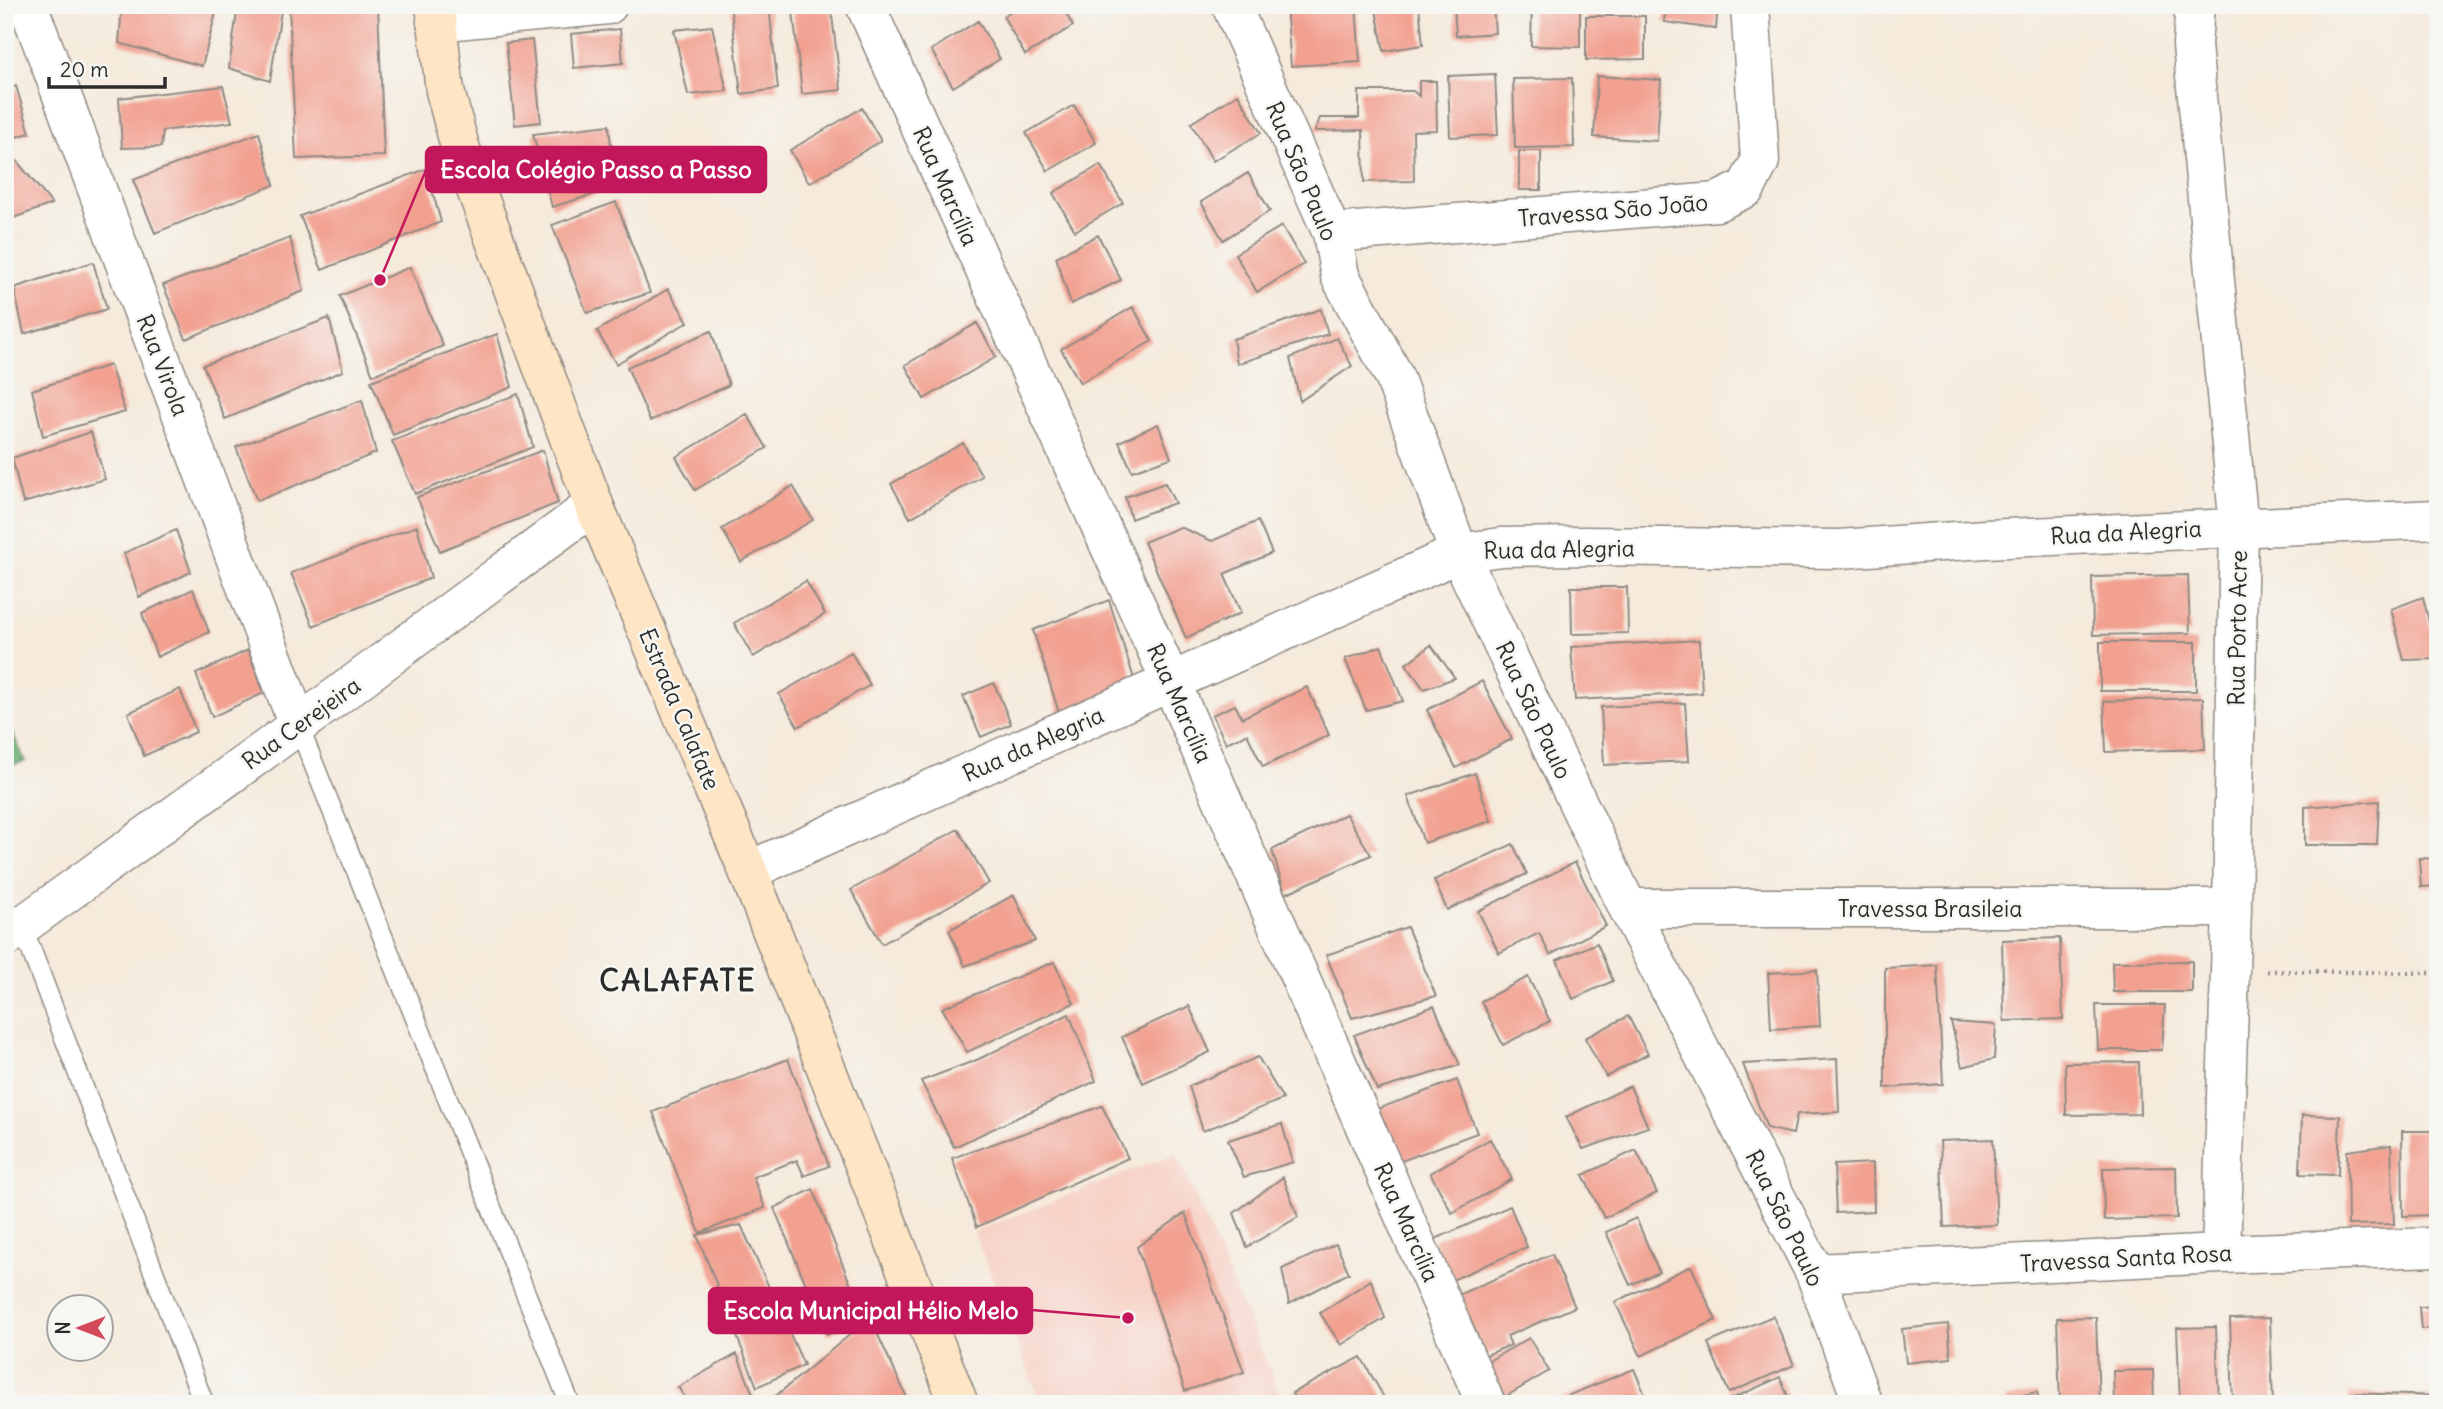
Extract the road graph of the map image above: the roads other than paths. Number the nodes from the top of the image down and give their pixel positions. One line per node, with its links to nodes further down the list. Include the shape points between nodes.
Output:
1 (28, 5): 14 (street, Rua Virola)
2 (608, 5): 7 (street)
3 (865, 5): 13 (street, Rua Marcília)
4 (1231, 5): 8 (street, Rua São Paulo)
5 (1750, 5): 8 (street, Travessa São João, via 1760,161 1746,188 1717,202)
6 (2195, 5): 11 (street, Rua Porto Acre, via 2192,45)
7 (436, 14): 9 (street, Estrada Calafate, via 445,91 460,147)
8 (1332, 233): 12 (street, Rua São Paulo, via 1340,275 1394,376)
9 (594, 505): 14 (street, Rua Cerejeira); 15 (street, Estrada Calafate)
10 (2438, 519): 11 (street, Rua da Alegria)
11 (2239, 527): 12 (street, Rua da Alegria, via 1839,549 1585,546); 17 (street, Rua Porto Acre)
12 (1459, 552): 13 (street, Rua da Alegria); 16 (street, Rua São Paulo)
13 (1171, 682): 15 (street, Rua da Alegria); 25 (street, Rua Marcília)
14 (298, 725): 18 (street, Rua Cerejeira); 23 (lane)
15 (748, 871): 24 (street, Estrada Calafate)
16 (1628, 908): 17 (street, Travessa Brasileia); 21 (street, Rua São Paulo)
17 (2232, 908): 20 (street, Rua Porto Acre)
18 (14, 932): 22 (lane)
19 (2438, 1247): 20 (street, Travessa Santa Rosa)
20 (2221, 1254): 21 (street, Travessa Santa Rosa)
21 (1815, 1273): 26 (street, Rua São Paulo)
22 (204, 1404)
23 (570, 1404)
24 (959, 1404)
25 (1486, 1404)
26 (1864, 1404)

